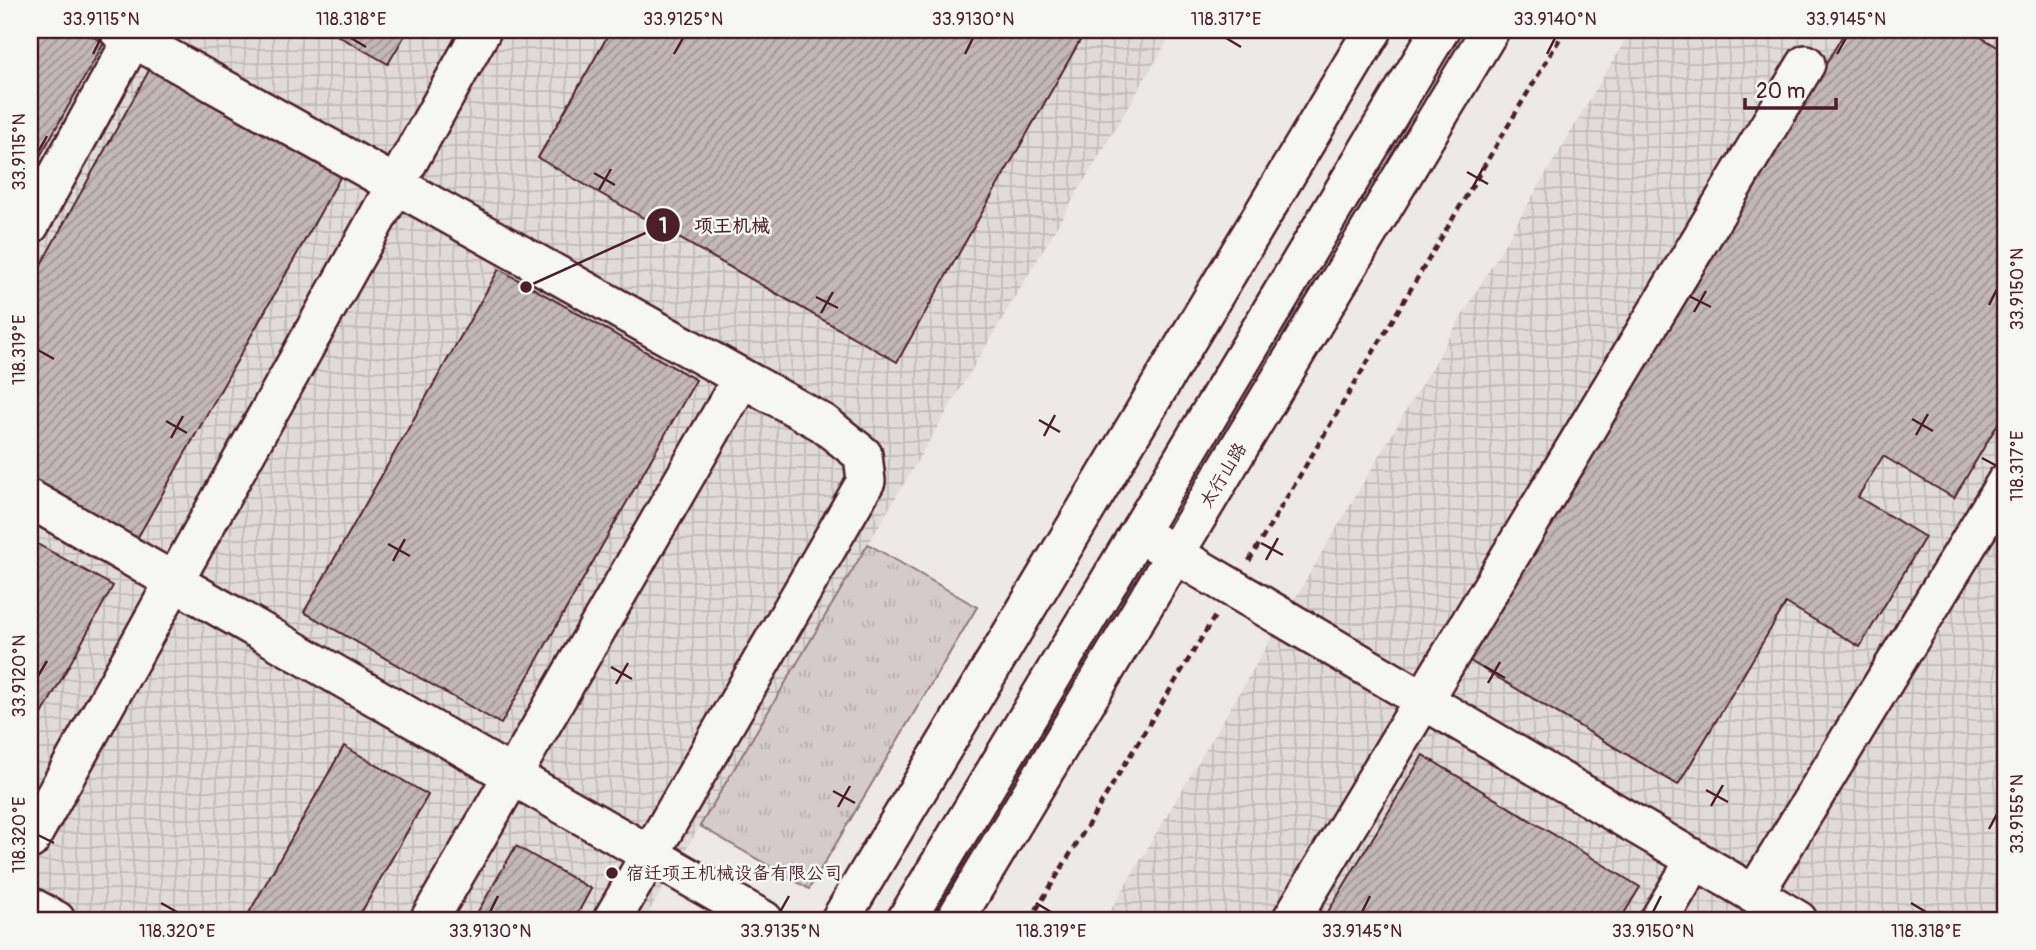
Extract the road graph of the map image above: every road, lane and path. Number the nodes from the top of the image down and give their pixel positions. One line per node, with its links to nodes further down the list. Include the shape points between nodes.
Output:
1 (482, 30): 8 (street)
2 (1373, 30): 28 (street)
3 (1440, 30): 13 (street)
4 (1490, 30): 14 (street, 太行山路)
5 (1565, 30): 16 (path)
6 (126, 34): 8 (street); 9 (street)
7 (1806, 64): 17 (street)
8 (393, 184): 10 (street); 15 (street)
9 (30, 225)
10 (742, 379): 18 (street); 20 (street, via 844,437 863,455 866,481)
11 (2006, 482): 22 (street)
12 (30, 499): 15 (street)
13 (1138, 533): 14 (street); 29 (street)
14 (1175, 554): 16 (street); 30 (street, 太行山路)
15 (173, 579): 18 (street); 19 (street)
16 (1232, 588): 17 (street); 31 (path)
17 (1423, 700): 21 (street); 32 (street)
18 (513, 775): 20 (street); 25 (street)
19 (30, 840)
20 (650, 854): 26 (street); 27 (street)
21 (1695, 860): 22 (street); 33 (street)
22 (1754, 895): 34 (street)
23 (30, 906): 24 (street)
24 (56, 920)
25 (429, 920)
26 (611, 920)
27 (764, 920)
28 (840, 920)
29 (906, 920)
30 (955, 920)
31 (1030, 920)
32 (1291, 920)
33 (1659, 920)
34 (1798, 920)

